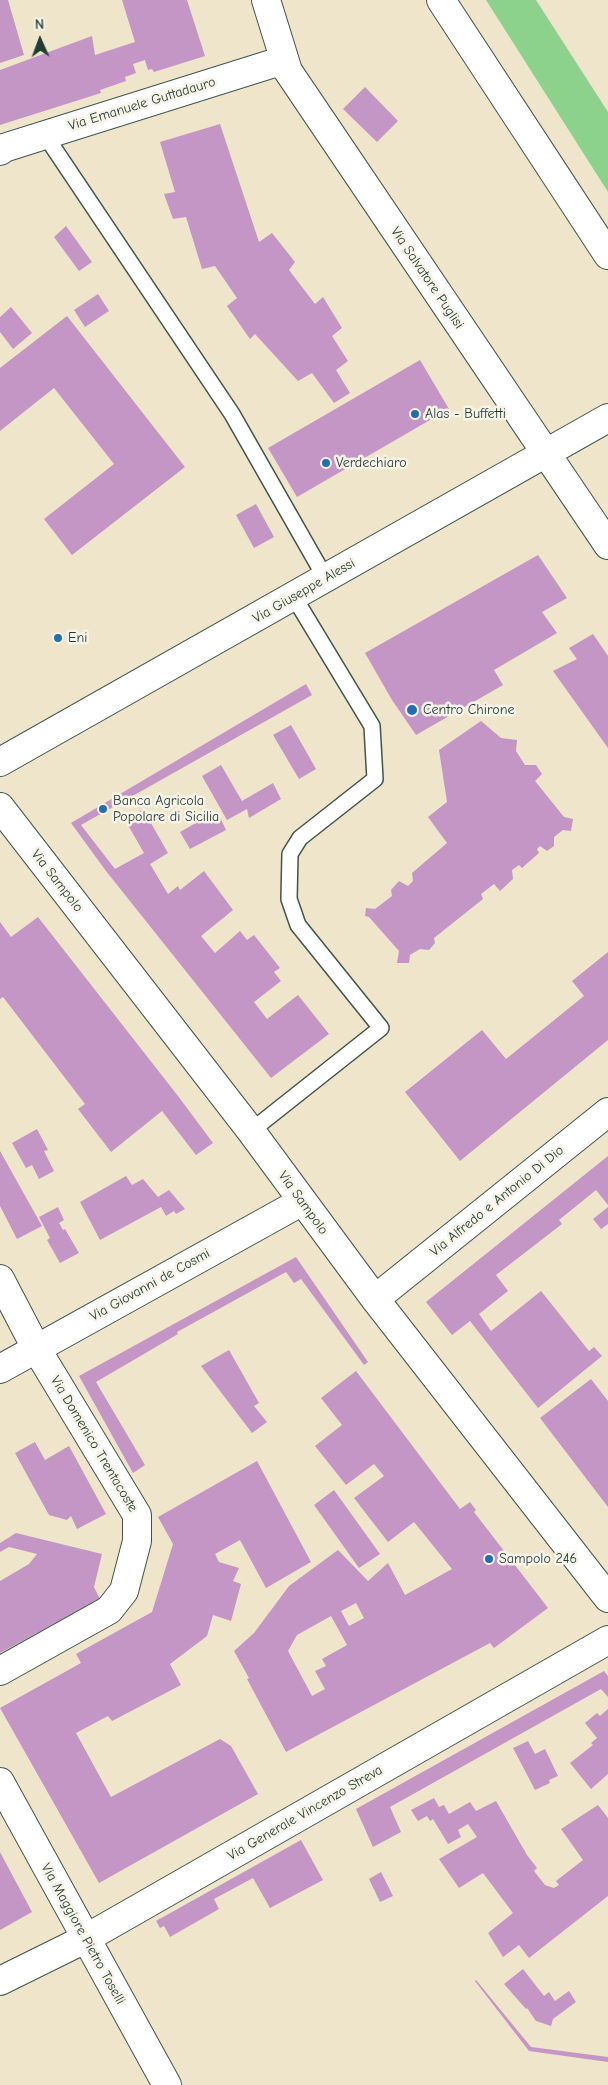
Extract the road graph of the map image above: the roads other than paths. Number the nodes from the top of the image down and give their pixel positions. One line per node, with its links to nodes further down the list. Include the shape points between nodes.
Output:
1 (266, 0): 3 (street, Via Salvatore Puglisi)
2 (441, 0): 6 (street)
3 (284, 60): 4 (street, Via Emanuele Guttadauro); 8 (street, Via Salvatore Puglisi, via 288,71)
4 (45, 135): 5 (street, Via Emanuele Guttadauro); 10 (lane, via 232,414)
5 (0, 151)
6 (608, 255)
7 (608, 418): 8 (street, Via Giuseppe Alessi)
8 (546, 454): 9 (street, Via Salvatore Puglisi); 10 (street, Via Giuseppe Alessi)
9 (608, 546)
10 (326, 579): 11 (street, Via Giuseppe Alessi)
11 (294, 597): 12 (street, Via Giuseppe Alessi); 15 (lane, via 372,726 375,779 300,838 290,854 289,899 298,924 381,1028)
12 (0, 762)
13 (0, 807): 15 (street, Via Sampolo)
14 (608, 1112): 18 (street, Via Alfredo e Antonio Di Dio)
15 (251, 1131): 16 (street, Via Sampolo)
16 (301, 1202): 18 (street, Via Sampolo); 19 (street, Via Giovanni de Cosmi)
17 (0, 1279): 19 (street, Via Domenico Trentacoste)
18 (380, 1295): 21 (street, Via Sampolo)
19 (36, 1348): 20 (street, Via Giovanni de Cosmi); 23 (street, Via Domenico Trentacoste, via 137,1515 137,1542 124,1591 110,1610)
20 (0, 1369)
21 (608, 1598)
22 (608, 1640): 25 (street, Via Generale Vincenzo Streva)
23 (0, 1671)
24 (0, 1782): 25 (street, Via Maggiore Pietro Toselli)
25 (85, 1938): 26 (street, Via Generale Vincenzo Streva); 27 (street, Via Maggiore Pietro Toselli)
26 (0, 1980)
27 (167, 2085)

